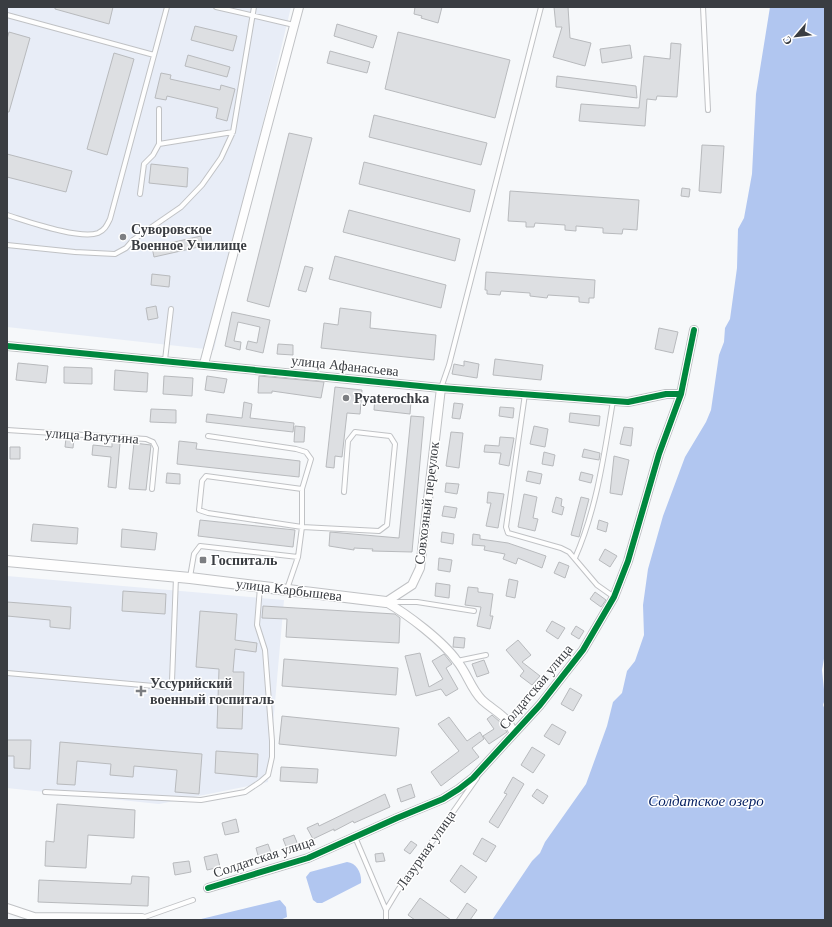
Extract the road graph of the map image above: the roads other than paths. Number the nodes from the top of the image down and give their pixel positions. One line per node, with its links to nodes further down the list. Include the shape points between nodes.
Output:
1 (167, 7): 10 (lane)
2 (216, 7): 8 (lane)
3 (254, 7): 8 (lane)
4 (299, 7): 9 (street)
5 (541, 7): 23 (lane)
6 (704, 7): 12 (lane)
7 (7, 15): 10 (lane)
8 (253, 16): 9 (lane); 13 (lane)
9 (295, 25): 22 (street)
10 (154, 55): 16 (lane, via 110,219 104,230 97,234 80,235)
11 (159, 109): 14 (lane)
12 (708, 110)
13 (233, 132): 14 (lane); 17 (lane, via 221,158 202,185 181,207 115,254)
14 (159, 144): 15 (lane, via 144,164)
15 (140, 194)
16 (7, 215)
17 (7, 245)
18 (171, 309): 21 (lane)
19 (694, 330): 25 (street, Солдатская улица)
20 (7, 346): 21 (street, улица Афанасьева)
21 (165, 360): 22 (street, улица Афанасьева)
22 (204, 364): 23 (street, улица Афанасьева)
23 (441, 388): 24 (street, улица Афанасьева); 41 (street, Совхозный переулок, via 420,568 412,585)
24 (525, 394): 26 (street, улица Афанасьева); 34 (lane, via 506,527 508,533 561,548)
25 (681, 394): 26 (street, улица Афанасьева, via 666,394 628,402); 40 (street, Солдатская улица, via 659,454 628,561)
26 (613, 400): 34 (lane, via 592,514)
27 (7, 430): 29 (lane, улица Ватутина, via 146,439 153,442 156,448)
28 (208, 436): 30 (lane, via 306,452 311,459)
29 (152, 489)
30 (302, 489): 32 (lane); 32 (lane, via 206,476 202,481 199,510)
31 (344, 492): 32 (lane, via 348,441 355,432 390,436 395,444 387,525 380,531)
32 (302, 526): 33 (lane)
33 (298, 557): 37 (lane, via 200,546 194,554); 39 (lane)
34 (575, 558): 40 (lane, via 597,585)
35 (7, 561): 36 (street, улица Карбышева)
36 (176, 576): 37 (street, улица Карбышева); 45 (lane, via 172,681 165,687)
37 (190, 578): 38 (street, улица Карбышева)
38 (260, 587): 39 (street, улица Карбышева); 48 (lane, via 257,626 265,650 272,741 268,775 245,792 201,800)
39 (287, 590): 41 (street, улица Карбышева)
40 (614, 597): 46 (street, Солдатская улица, via 568,671)
41 (386, 602): 42 (lane, via 417,602); 44 (street, улица Карбышева, via 405,613)
42 (474, 611)
43 (486, 655): 44 (lane)
44 (457, 661): 46 (street, улица Карбышева, via 482,700 510,724)
45 (7, 673)
46 (513, 732): 47 (street, Солдатская улица)
47 (488, 763): 49 (street, Солдатская улица, via 459,790 443,799); 53 (lane, Лазурная улица)
48 (45, 792)
49 (355, 836): 50 (street, Солдатская улица, via 308,858); 53 (lane)
50 (208, 888)
51 (193, 900): 55 (lane)
52 (7, 908): 54 (street)
53 (386, 910): 56 (lane)
54 (36, 918): 55 (street)
55 (143, 919)
56 (386, 920)

